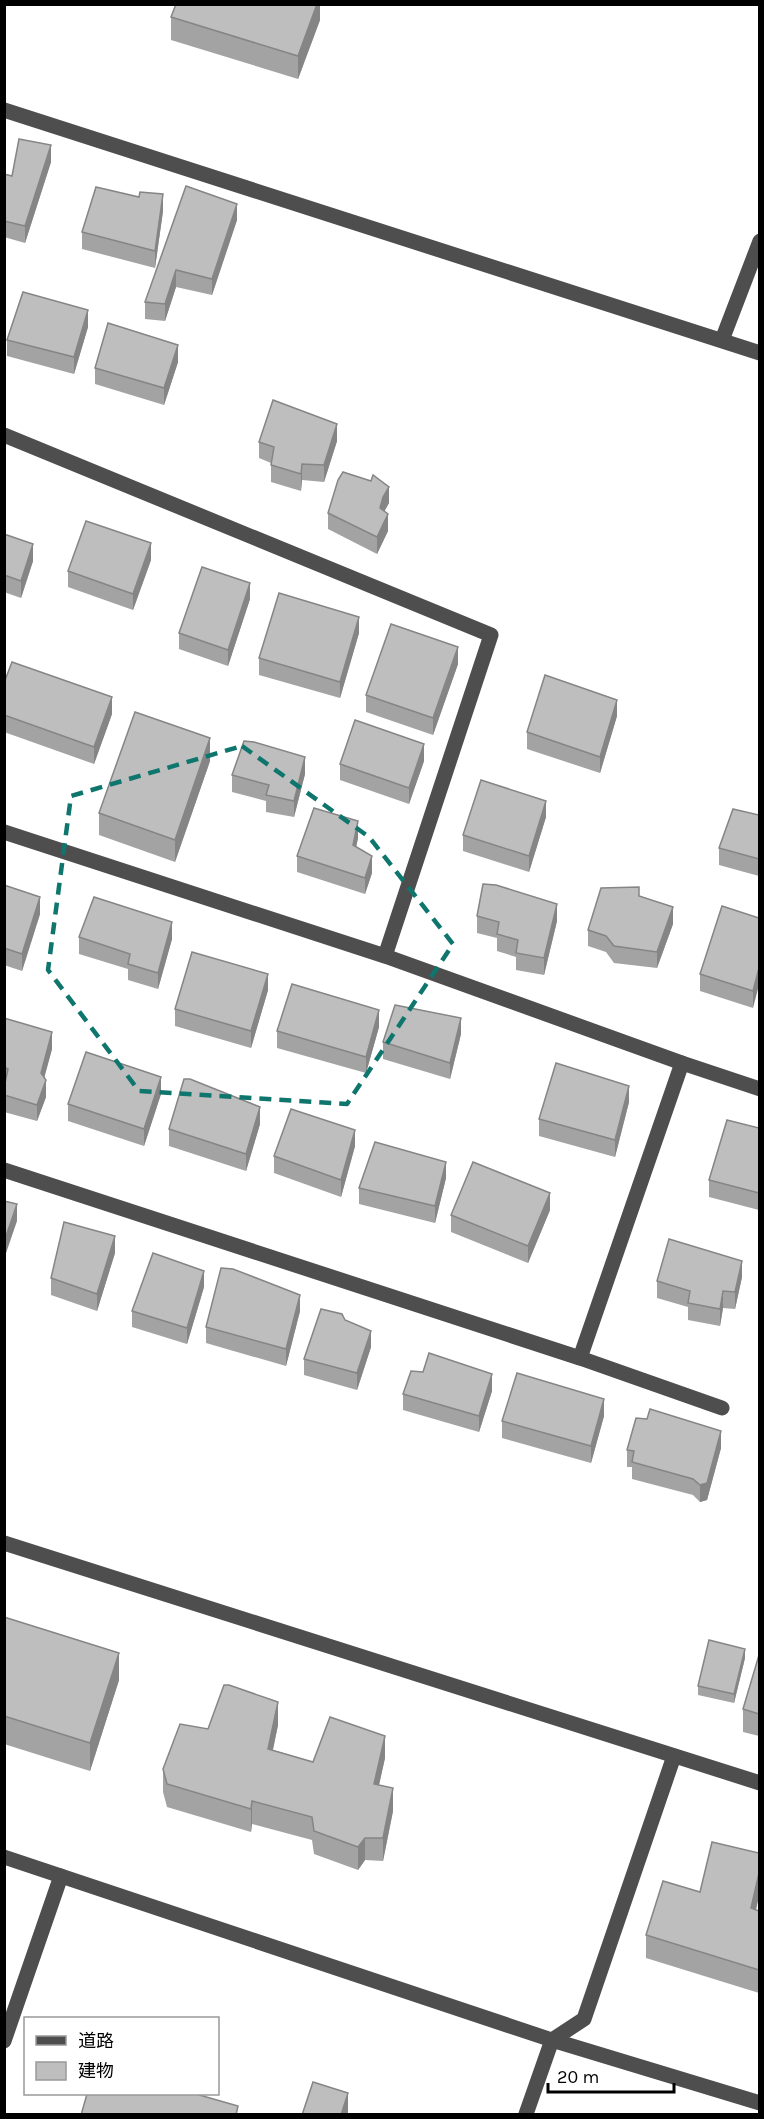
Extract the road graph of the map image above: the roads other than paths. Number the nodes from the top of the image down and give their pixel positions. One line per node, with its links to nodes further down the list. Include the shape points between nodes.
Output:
1 (4, 110): 3 (street)
2 (759, 242): 3 (street)
3 (722, 340): 4 (street)
4 (759, 353)
5 (4, 435): 7 (street, via 491,635)
6 (4, 832): 7 (street)
7 (385, 956): 8 (street)
8 (682, 1063): 9 (street); 11 (street)
9 (759, 1089)
10 (4, 1170): 11 (street)
11 (580, 1358): 12 (street)
12 (722, 1408)
13 (4, 1543): 14 (street)
14 (675, 1756): 15 (street); 18 (street, via 585,2019)
15 (759, 1783)
16 (4, 1857): 17 (street)
17 (61, 1876): 18 (street); 19 (street)
18 (552, 2040): 20 (street); 21 (street)
19 (4, 2041)
20 (759, 2103)
21 (526, 2115)

